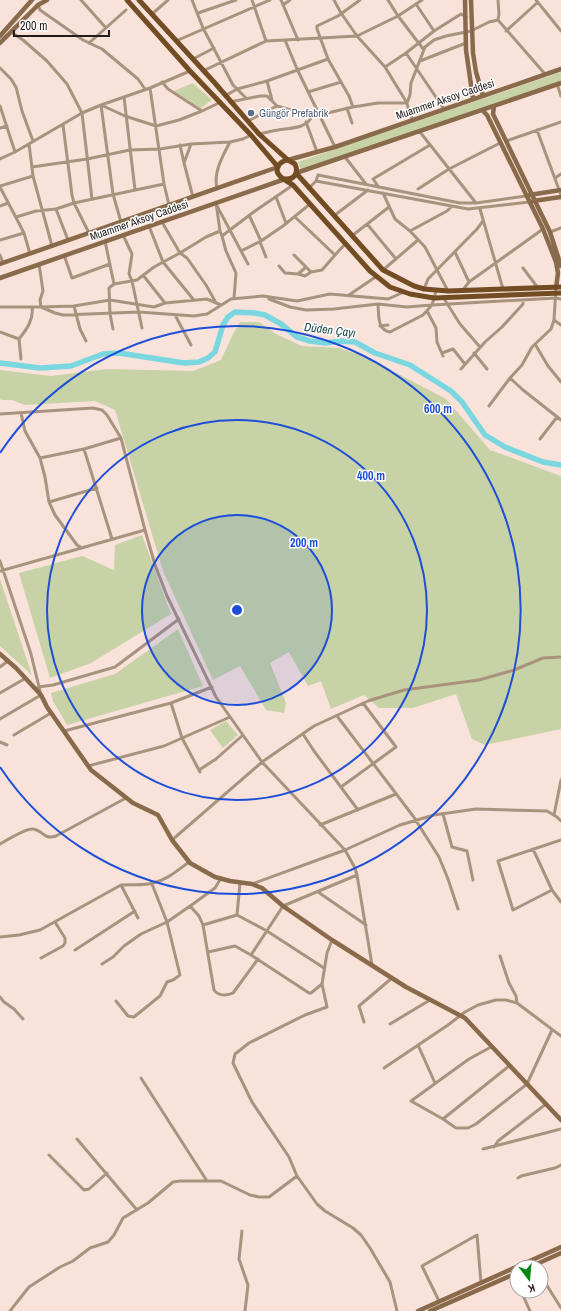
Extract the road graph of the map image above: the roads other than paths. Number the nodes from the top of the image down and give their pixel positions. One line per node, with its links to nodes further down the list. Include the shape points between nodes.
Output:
1 (32, 0): 22 (street); 39 (street)
2 (46, 0): 22 (street)
3 (81, 0): 32 (street)
4 (127, 0): 62 (main road)
5 (139, 0): 27 (main road)
6 (168, 0): 27 (street)
7 (192, 0): 26 (street)
8 (236, 0): 26 (street)
9 (252, 0): 24 (street)
10 (270, 0): 24 (street)
11 (281, 0): 23 (street)
12 (290, 0): 23 (street)
13 (334, 0): 28 (street)
14 (360, 0): 28 (street)
15 (388, 0): 29 (street)
16 (422, 0): 21 (street)
17 (465, 0): 30 (street)
18 (471, 0): 35 (street)
19 (498, 0): 31 (street)
20 (537, 1): 36 (street); 37 (street)
21 (416, 4): 29 (street); 34 (street)
22 (38, 5): 38 (street); 48 (street, via 40,10)
23 (283, 5): 43 (street)
24 (254, 8): 33 (street); 45 (street)
25 (126, 10): 32 (street)
26 (198, 13): 33 (street)
27 (152, 14): 44 (main road)
28 (341, 14): 40 (street); 41 (street, via 317,26)
29 (398, 16): 40 (street); 46 (street)
30 (466, 17): 34 (street, via 461,14); 35 (street)
31 (498, 20): 35 (street); 36 (street)
32 (106, 28): 48 (street)
33 (203, 28): 44 (street); 50 (street)
34 (434, 31): 46 (street)
35 (468, 31): 49 (street); 51 (street, via 434,40); 74 (street)
36 (506, 31): 64 (street)
37 (561, 31)
38 (11, 32): 47 (street); 92 (street, via 47,61 67,84)
39 (1, 33)
40 (357, 36): 41 (street); 57 (street)
41 (320, 39): 43 (street); 54 (street)
42 (285, 40): 43 (street); 45 (street); 60 (street)
43 (298, 40)
44 (176, 41): 53 (main road)
45 (266, 41): 56 (street)
46 (418, 42): 51 (street); 52 (street)
47 (0, 43)
48 (89, 43): 70 (street, via 102,49 138,79)
49 (466, 43): 55 (street); 78 (street)
50 (214, 48): 53 (street); 56 (street)
51 (424, 50): 55 (street)
52 (406, 53): 57 (street); 59 (street)
53 (193, 59): 63 (main road)
54 (328, 59): 60 (street); 67 (street)
55 (420, 61): 59 (street)
56 (221, 62): 63 (street); 71 (street)
57 (385, 67): 82 (street)
58 (0, 68): 109 (street, via 16,87)
59 (417, 68): 82 (street); 89 (street)
60 (297, 69): 65 (street); 72 (street)
61 (561, 69): 64 (street, Muammer Aksoy Caddesi)
62 (190, 71): 66 (street); 80 (main road)
63 (203, 71): 73 (main road)
64 (545, 74): 74 (street, Muammer Aksoy Caddesi)
65 (267, 81): 71 (street); 79 (street)
66 (162, 82): 69 (street); 91 (street, via 168,89)
67 (341, 82): 72 (street); 87 (street)
68 (559, 84): 75 (street); 86 (street, Muammer Aksoy Caddesi)
69 (150, 88): 70 (street); 103 (street)
70 (145, 89): 76 (street)
71 (237, 89): 73 (street); 77 (street)
72 (308, 92): 93 (street)
73 (225, 96): 81 (main road)
74 (483, 96): 78 (street, Muammer Aksoy Caddesi)
75 (561, 96)
76 (124, 97): 83 (street); 94 (street)
77 (246, 98): 79 (street, via 267,96); 81 (street)
78 (473, 99): 89 (street, Muammer Aksoy Caddesi)
79 (272, 100): 85 (street)
80 (220, 102): 91 (street); 108 (main road)
81 (230, 102): 97 (main road)
82 (407, 103): 87 (street, via 378,103); 96 (street)
83 (101, 105): 92 (street); 94 (street); 122 (street)
84 (0, 106): 102 (street)
85 (277, 106): 95 (street); 97 (street)
86 (494, 106): 90 (street, Muammer Aksoy Caddesi); 110 (street, via 493,114)
87 (353, 107): 88 (street)
88 (347, 108): 93 (street); 100 (street)
89 (444, 109): 96 (street, Muammer Aksoy Caddesi)
90 (482, 110): 106 (street, Muammer Aksoy Caddesi); 112 (street)
91 (202, 111): 103 (street)
92 (82, 113): 101 (street); 125 (street)
93 (319, 115): 95 (street); 117 (street)
94 (126, 116): 103 (street); 119 (street)
95 (312, 116): 98 (street)
96 (413, 120): 117 (street, Muammer Aksoy Caddesi)
97 (247, 121): 107 (main road)
98 (306, 122): 107 (street, via 295,128); 121 (street)
99 (561, 122): 105 (street)
100 (352, 123)
101 (63, 125): 109 (street); 127 (street)
102 (7, 126): 104 (street); 120 (street)
103 (156, 126): 118 (street)
104 (0, 128)
105 (537, 130): 110 (street); 135 (street)
106 (420, 132): 115 (street); 123 (street, Muammer Aksoy Caddesi)
107 (259, 134): 126 (main road)
108 (251, 135): 111 (street); 130 (main road)
109 (33, 141): 113 (street)
110 (506, 141): 151 (street)
111 (230, 142): 114 (street); 144 (street, via 215,181)
112 (500, 143): 131 (street); 152 (street)
113 (29, 144): 120 (street); 129 (street)
114 (191, 144): 116 (street); 128 (street)
115 (430, 144): 131 (street); 142 (street, via 373,179)
116 (180, 145): 118 (street); 128 (street)
117 (334, 147): 121 (street, Muammer Aksoy Caddesi)
118 (160, 149): 119 (street); 138 (street)
119 (130, 150): 122 (street); 146 (street)
120 (15, 152): 124 (street)
121 (317, 152): 126 (street, Muammer Aksoy Caddesi)
122 (108, 154): 125 (street); 150 (street)
123 (345, 157): 132 (street, Muammer Aksoy Caddesi); 139 (street)
124 (0, 158)
125 (87, 159): 127 (street); 155 (street)
126 (288, 160): 130 (main road); 132 (main road, via 295,164)
127 (67, 162): 129 (street); 157 (street)
128 (184, 163): 153 (street)
129 (32, 167): 134 (street)
130 (278, 167): 136 (main road, via 278,173); 144 (street, Muammer Aksoy Caddesi)
131 (449, 169): 145 (street); 160 (street)
132 (296, 173): 136 (main road, via 293,178); 143 (main road)
133 (561, 174): 135 (street)
134 (34, 176): 141 (street); 169 (street)
135 (555, 178): 149 (street)
136 (285, 179): 140 (main road); 161 (street, Muammer Aksoy Caddesi)
137 (316, 181): 139 (street, via 318,174); 143 (street); 147 (street)
138 (164, 184): 146 (street); 163 (street)
139 (366, 184): 142 (street)
140 (293, 185): 154 (street); 162 (main road)
141 (0, 186): 159 (street)
142 (378, 186): 160 (street, via 460,203)
143 (310, 187): 171 (main road)
144 (217, 188): 153 (street, Muammer Aksoy Caddesi)
145 (418, 188)
146 (135, 190): 150 (street)
147 (368, 190): 148 (street); 171 (street)
148 (383, 193): 165 (street); 166 (street)
149 (560, 193): 151 (street); 156 (street)
150 (113, 194): 155 (street); 175 (street)
151 (532, 195): 152 (street); 156 (street)
152 (526, 196): 158 (street); 160 (street)
153 (192, 197): 163 (street, Muammer Aksoy Caddesi)
154 (276, 197): 170 (street); 177 (street)
155 (92, 199): 157 (street)
156 (534, 201): 158 (street); 185 (street)
157 (74, 202): 167 (street); 187 (street)
158 (529, 202): 168 (street); 181 (street)
159 (8, 203): 164 (street); 172 (street)
160 (476, 203)
161 (216, 204): 176 (street, Muammer Aksoy Caddesi); 182 (street); 183 (street)
162 (310, 204): 173 (street); 196 (main road)
163 (169, 205): 175 (street, Muammer Aksoy Caddesi)
164 (0, 206)
165 (389, 207): 178 (street); 184 (street, via 395,220)
166 (451, 207): 168 (street); 184 (street)
167 (56, 209): 169 (street); 192 (street)
168 (480, 209): 174 (street)
169 (42, 210): 172 (street); 197 (street)
170 (250, 215): 182 (street); 195 (street)
171 (335, 215): 189 (main road)
172 (16, 217): 186 (street)
173 (294, 217): 177 (street); 205 (street)
174 (484, 221): 199 (street); 210 (street)
175 (121, 222): 187 (street, Muammer Aksoy Caddesi)
176 (162, 222): 179 (street, Muammer Aksoy Caddesi); 201 (street)
177 (286, 223): 195 (street)
178 (367, 224): 189 (street); 208 (street)
179 (149, 226): 188 (street, Muammer Aksoy Caddesi); 209 (street)
180 (561, 228): 185 (street)
181 (543, 229): 210 (street); 236 (street, via 556,262)
182 (230, 230): 190 (street); 198 (street)
183 (220, 231): 190 (street); 201 (street, via 206,236)
184 (410, 232): 193 (street)
185 (550, 232): 200 (street)
186 (24, 233): 191 (street); 202 (street)
187 (89, 233): 192 (street, Muammer Aksoy Caddesi)
188 (123, 235): 194 (street, Muammer Aksoy Caddesi); 226 (street, via 132,254 129,274)
189 (353, 235): 219 (main road)
190 (222, 236): 240 (street, via 236,272)
191 (0, 240)
192 (68, 240): 197 (street, Muammer Aksoy Caddesi)
193 (418, 240): 208 (street); 220 (street)
194 (105, 241): 206 (street, Muammer Aksoy Caddesi); 213 (street)
195 (261, 241): 198 (street); 207 (street)
196 (346, 243): 205 (street); 224 (main road)
197 (52, 246): 202 (street, Muammer Aksoy Caddesi)
198 (241, 251): 214 (street)
199 (455, 252): 220 (street); 227 (street)
200 (559, 252): 217 (street)
201 (180, 253): 209 (street); 246 (street, via 188,258)
202 (30, 254): 211 (street, Muammer Aksoy Caddesi)
203 (0, 255): 211 (street)
204 (294, 255): 216 (street)
205 (335, 255): 221 (street, via 322,270)
206 (64, 256): 212 (street, Muammer Aksoy Caddesi); 213 (street, via 72,278)
207 (266, 258)
208 (396, 259): 219 (street)
209 (163, 262): 223 (street); 244 (street)
210 (496, 262): 227 (street); 231 (street)
211 (2, 264)
212 (39, 264): 225 (street, Muammer Aksoy Caddesi); 256 (street, via 43,291)
213 (110, 264): 228 (street)
214 (248, 264)
215 (279, 266): 222 (street, via 285,273)
216 (306, 266): 221 (street); 222 (street)
217 (561, 266)
218 (523, 268): 229 (street)
219 (383, 270): 230 (main road)
220 (438, 270): 230 (street, via 428,279); 233 (street)
221 (311, 272): 222 (street, via 305,276)
222 (298, 274)
223 (143, 275): 226 (street); 247 (street)
224 (377, 276): 235 (main road, via 390,287); 238 (street)
225 (0, 278)
226 (132, 281): 228 (street); 248 (street)
227 (469, 282): 234 (street)
228 (114, 284): 243 (street, via 109,288)
229 (538, 288): 231 (main road); 236 (main road)
230 (424, 289): 232 (main road)
231 (503, 289): 234 (main road)
232 (436, 291): 233 (main road); 241 (street)
233 (448, 291): 234 (main road)
234 (462, 291)
235 (404, 292): 238 (street, via 388,299); 241 (main road)
236 (558, 292): 239 (main road); 242 (street); 245 (street); 262 (street)
237 (263, 296): 238 (street, via 297,301 330,294); 240 (street); 249 (street, via 290,307 306,310)
238 (348, 296)
239 (443, 297): 241 (main road); 250 (street)
240 (234, 298): 251 (street)
241 (434, 298): 252 (street)
242 (561, 299)
243 (110, 300): 248 (street); 253 (street); 258 (street)
244 (193, 300): 246 (street, via 207,299); 247 (street)
245 (523, 300): 250 (street); 273 (street, via 523,304 502,327)
246 (215, 302): 251 (street)
247 (165, 303): 248 (street, via 154,307)
248 (136, 304): 259 (street)
249 (378, 304): 252 (street, via 407,307); 265 (street)
250 (448, 304): 252 (street); 273 (street, via 460,324)
251 (221, 305): 261 (street, via 207,314)
252 (432, 305): 257 (street)
253 (74, 306): 256 (street); 260 (street)
254 (0, 307): 255 (street)
255 (32, 308): 256 (street); 269 (street, via 28,327)
256 (41, 308): 260 (street, via 63,315)
257 (426, 311): 265 (street, via 390,332); 276 (street, via 436,328 442,355 453,349)
258 (110, 312): 259 (street); 260 (street); 267 (street)
259 (139, 312): 261 (street); 266 (street)
260 (76, 314): 270 (street)
261 (175, 315): 272 (street)
262 (554, 320): 264 (street); 271 (street, via 551,329)
263 (388, 325): 265 (street)
264 (561, 325)
265 (380, 326)
266 (142, 328)
267 (113, 329)
268 (0, 332): 269 (street)
269 (19, 339): 275 (street)
270 (86, 341)
271 (535, 344): 279 (street); 280 (street)
272 (191, 345)
273 (480, 347): 274 (street)
274 (474, 353): 276 (street); 278 (street)
275 (21, 359)
276 (465, 364): 277 (street)
277 (461, 369)
278 (487, 369)
279 (510, 378): 281 (street); 284 (street)
280 (561, 382)
281 (489, 406)
282 (21, 413): 283 (street); 286 (street, via 93,408 102,410); 289 (street, via 25,431)
283 (0, 414)
284 (557, 417): 285 (street); 287 (street)
285 (561, 420)
286 (121, 438): 288 (street); 292 (street)
287 (540, 439)
288 (84, 448): 289 (street); 290 (street)
289 (40, 458): 291 (street)
290 (97, 488): 291 (street); 293 (street)
291 (50, 502): 294 (street, via 55,515)
292 (145, 530): 293 (street); 297 (street, via 155,565)
293 (112, 538): 294 (street)
294 (82, 548): 296 (street)
295 (0, 561): 296 (street)
296 (1, 571): 304 (street, via 31,654)
297 (179, 619): 303 (street); 304 (street, via 115,667)
298 (0, 654): 300 (street)
299 (561, 657): 308 (street, via 543,658 479,680 404,690)
300 (8, 661): 301 (street); 302 (street)
301 (0, 667)
302 (26, 678): 304 (street); 305 (street)
303 (212, 687): 307 (street); 311 (street)
304 (37, 688): 306 (street)
305 (0, 693)
306 (41, 695): 309 (street); 312 (street)
307 (171, 703): 313 (street); 317 (street)
308 (363, 703): 310 (street); 321 (street, via 396,747)
309 (51, 713): 313 (street); 315 (street)
310 (336, 716): 314 (street); 321 (street)
311 (230, 717): 316 (street); 317 (street)
312 (0, 719)
313 (64, 731): 322 (street)
314 (303, 734): 320 (street); 324 (street)
315 (14, 735)
316 (243, 735): 317 (street, via 200,771); 320 (street)
317 (182, 738): 322 (street, via 164,746)
318 (0, 742): 319 (street)
319 (7, 745)
320 (262, 762): 332 (street); 333 (street)
321 (374, 764): 324 (street); 325 (street)
322 (88, 766): 326 (street)
323 (561, 780): 329 (street)
324 (341, 787): 327 (street)
325 (396, 794): 327 (street); 330 (street)
326 (126, 798): 333 (street, via 158,815); 335 (street, via 56,836 46,837 30,829)
327 (358, 810): 332 (street)
328 (443, 814): 329 (street, via 476,809 547,811); 330 (street); 341 (street, via 452,847 467,851)
329 (554, 815): 331 (street)
330 (416, 820): 337 (street); 351 (street, via 444,866)
331 (561, 821)
332 (320, 825): 337 (street)
333 (172, 840): 338 (street)
334 (561, 840): 336 (street)
335 (0, 844)
336 (533, 849): 346 (street); 346 (street, via 498,861 513,910)
337 (345, 850): 339 (street); 344 (street)
338 (189, 862): 340 (street); 343 (street, via 165,879)
339 (357, 875): 347 (street); 358 (street)
340 (221, 878): 342 (street); 349 (street, via 215,888)
341 (473, 880)
342 (240, 882): 344 (street); 353 (street)
343 (152, 884): 345 (street); 356 (street)
344 (252, 884): 350 (street, via 262,888)
345 (121, 885): 352 (street); 355 (street)
346 (552, 890): 348 (street)
347 (318, 892): 350 (street); 358 (street)
348 (561, 902)
349 (190, 906): 356 (street); 357 (street)
350 (283, 906): 359 (street); 361 (street)
351 (458, 909)
352 (134, 911): 354 (street); 362 (street)
353 (237, 915): 357 (street); 359 (street)
354 (138, 918)
355 (55, 922): 360 (street, via 40,930); 366 (street, via 65,938 65,944)
356 (167, 922): 368 (street, via 141,934); 375 (street, via 180,975 167,982 160,996 134,1017 128,1016)
357 (203, 925): 363 (street)
358 (366, 925): 369 (street)
359 (267, 931): 364 (street); 370 (street)
360 (0, 937)
361 (332, 940): 369 (street); 370 (street)
362 (75, 950)
363 (208, 952): 364 (street, via 236,946); 367 (street, via 214,990 218,994 233,992)
364 (251, 955): 367 (street)
365 (500, 956): 376 (street)
366 (41, 958)
367 (258, 959): 372 (street, via 309,993)
368 (102, 964)
369 (372, 965): 371 (street)
370 (324, 968): 372 (street)
371 (392, 978): 374 (street); 379 (street, via 360,1006)
372 (322, 984): 400 (street, via 327,1007 249,1043 235,1054 233,1063 252,1102 289,1157)
373 (0, 997): 378 (street)
374 (430, 1000): 377 (street); 380 (street)
375 (116, 1001)
376 (517, 1003): 377 (street, via 496,1000); 381 (street)
377 (459, 1016): 383 (street); 384 (street)
378 (23, 1020)
379 (364, 1022)
380 (390, 1024)
381 (552, 1030): 382 (street); 389 (street)
382 (561, 1036)
383 (418, 1045): 386 (street); 388 (street)
384 (492, 1047): 385 (street); 388 (street, via 469,1059)
385 (509, 1066): 389 (street); 391 (street)
386 (384, 1068)
387 (141, 1078): 402 (street)
388 (435, 1083): 391 (street, via 410,1101)
389 (527, 1084): 390 (street); 391 (street, via 471,1127 456,1128)
390 (546, 1104): 392 (street); 395 (street, via 498,1141)
391 (443, 1119)
392 (561, 1120)
393 (561, 1129): 395 (street)
394 (77, 1139): 399 (street)
395 (494, 1147): 396 (street)
396 (483, 1149)
397 (49, 1155): 399 (street, via 85,1190)
398 (561, 1166): 401 (street)
399 (107, 1173): 403 (street)
400 (297, 1176): 402 (street, via 269,1197 250,1195 221,1181); 418 (street, via 321,1208 353,1228 370,1248 390,1282)
401 (518, 1178)
402 (207, 1181): 403 (street, via 173,1182)
403 (137, 1210): 416 (street, via 123,1218 108,1242 90,1248 29,1287)
404 (242, 1231): 417 (street, via 239,1259 248,1285)
405 (561, 1249): 407 (street)
406 (561, 1253): 408 (street)
407 (544, 1259)
408 (547, 1259)
409 (509, 1273): 411 (street)
410 (509, 1277): 420 (street)
411 (481, 1283): 414 (street); 414 (street, via 476,1235 422,1266)
412 (549, 1289): 415 (street)
413 (525, 1299): 421 (street)
414 (439, 1301): 419 (street)
415 (561, 1308)
416 (10, 1311)
417 (245, 1311)
418 (397, 1311)
419 (418, 1311)
420 (430, 1311)
421 (530, 1311)

